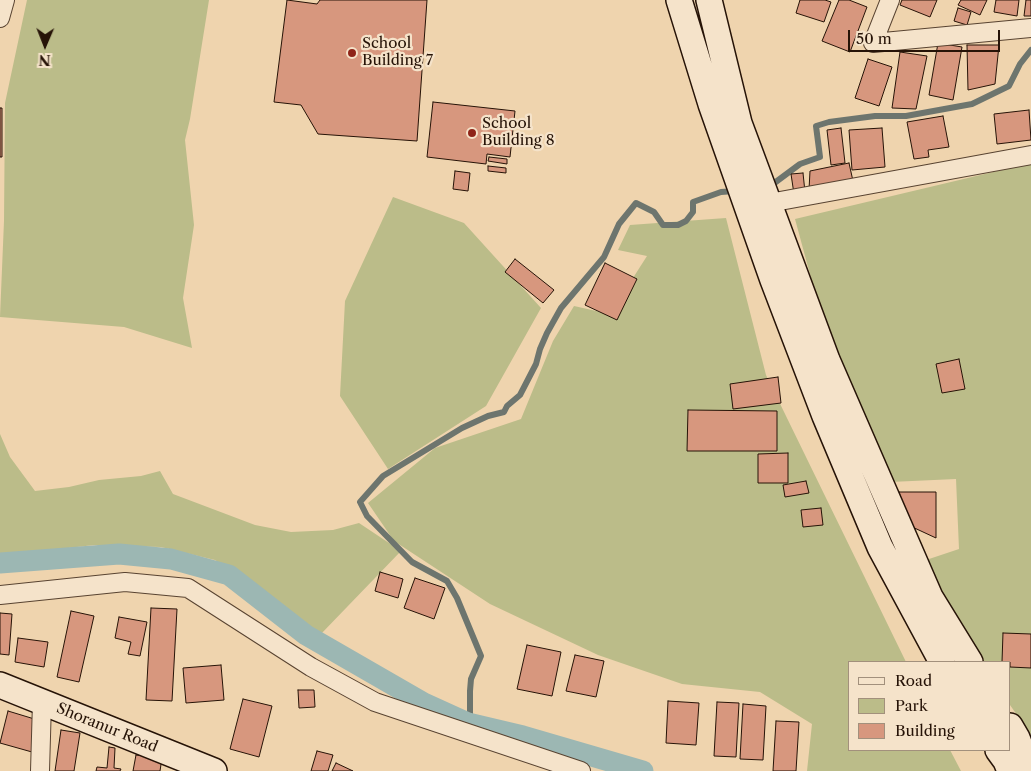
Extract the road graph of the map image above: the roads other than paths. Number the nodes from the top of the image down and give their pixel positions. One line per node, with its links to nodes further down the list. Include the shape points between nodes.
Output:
1 (5, 0): 5 (street)
2 (679, 0): 10 (main road, via 769,271 825,416 880,547)
3 (709, 0): 8 (main road, via 739,123)
4 (890, 0): 6 (street, via 873,43)
5 (0, 18)
6 (1031, 28)
7 (1031, 155): 8 (street)
8 (769, 203): 11 (main road, via 827,360 926,588)
9 (0, 595): 18 (street, via 125,582 188,588 311,667 375,702)
10 (941, 661)
11 (969, 661)
12 (0, 685): 13 (main road, Shoranur Road)
13 (42, 702): 16 (street); 17 (main road, Shoranur Road)
14 (1011, 728): 20 (main road)
15 (999, 751): 19 (main road)
16 (40, 771)
17 (214, 771)
18 (581, 771)
19 (1010, 771)
20 (1030, 771)

